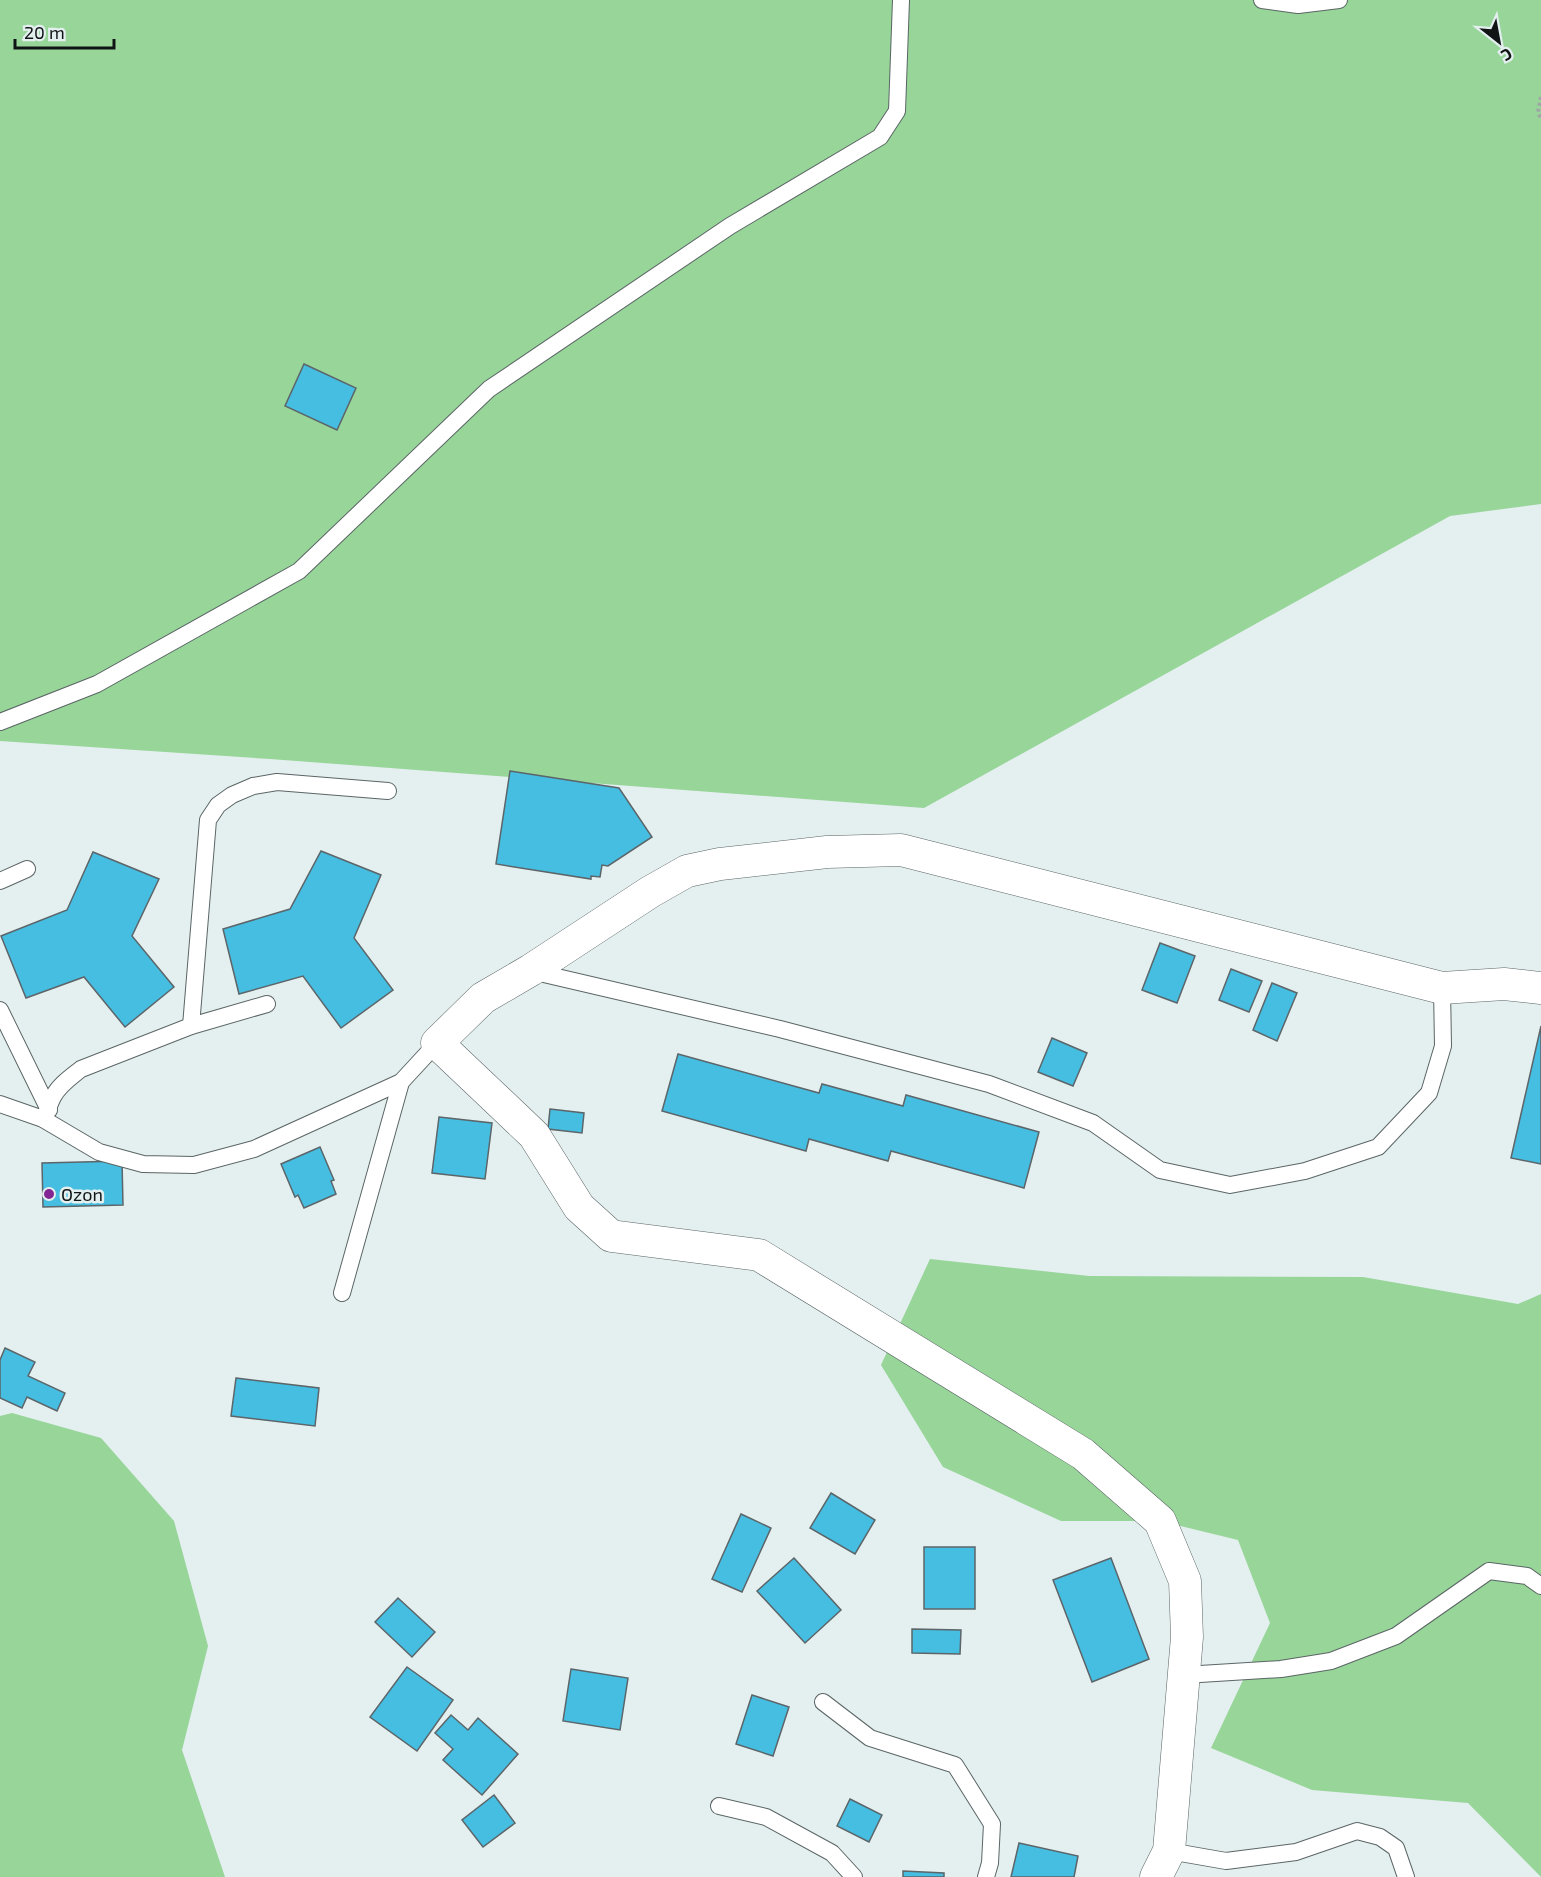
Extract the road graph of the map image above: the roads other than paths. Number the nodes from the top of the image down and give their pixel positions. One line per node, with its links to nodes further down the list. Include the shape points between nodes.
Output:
1 (901, 0): 4 (lane, via 897,111 880,136 730,226 489,389 299,571 97,684)
2 (1262, 0): 3 (lane, via 1298,5)
3 (1339, 0)
4 (0, 722)
5 (388, 791): 13 (lane, via 277,782 253,786 218,805 208,820)
6 (27, 869): 7 (lane)
7 (0, 881)
8 (531, 970): 9 (street, via 687,871 826,852 901,850); 9 (lane, via 989,1084 1093,1122 1160,1170 1230,1185 1305,1171 1378,1147 1429,1093 1443,1046); 14 (street, via 483,998)
9 (1442, 988): 10 (street, via 1504,984)
10 (1541, 988)
11 (267, 1004): 13 (lane)
12 (0, 1010): 17 (lane)
13 (191, 1026): 17 (lane, via 81,1069 53,1097)
14 (437, 1043): 15 (lane); 20 (street, via 534,1135 579,1207 610,1236 759,1255 1083,1454 1160,1521 1185,1581)
15 (401, 1082): 17 (lane, via 254,1149 194,1165 143,1164 99,1152); 18 (lane)
16 (0, 1104): 17 (lane)
17 (46, 1115)
18 (342, 1293)
19 (1541, 1586): 20 (lane, via 1527,1576 1489,1571 1396,1636 1331,1661 1281,1669)
20 (1184, 1675): 23 (street)
21 (824, 1702): 25 (lane, via 870,1738 956,1765 992,1824)
22 (719, 1806): 24 (lane, via 766,1817 832,1853)
23 (1163, 1864): 26 (lane, via 1296,1852 1357,1831 1380,1837 1396,1848)
24 (854, 1877)
25 (986, 1877)
26 (1406, 1877)

